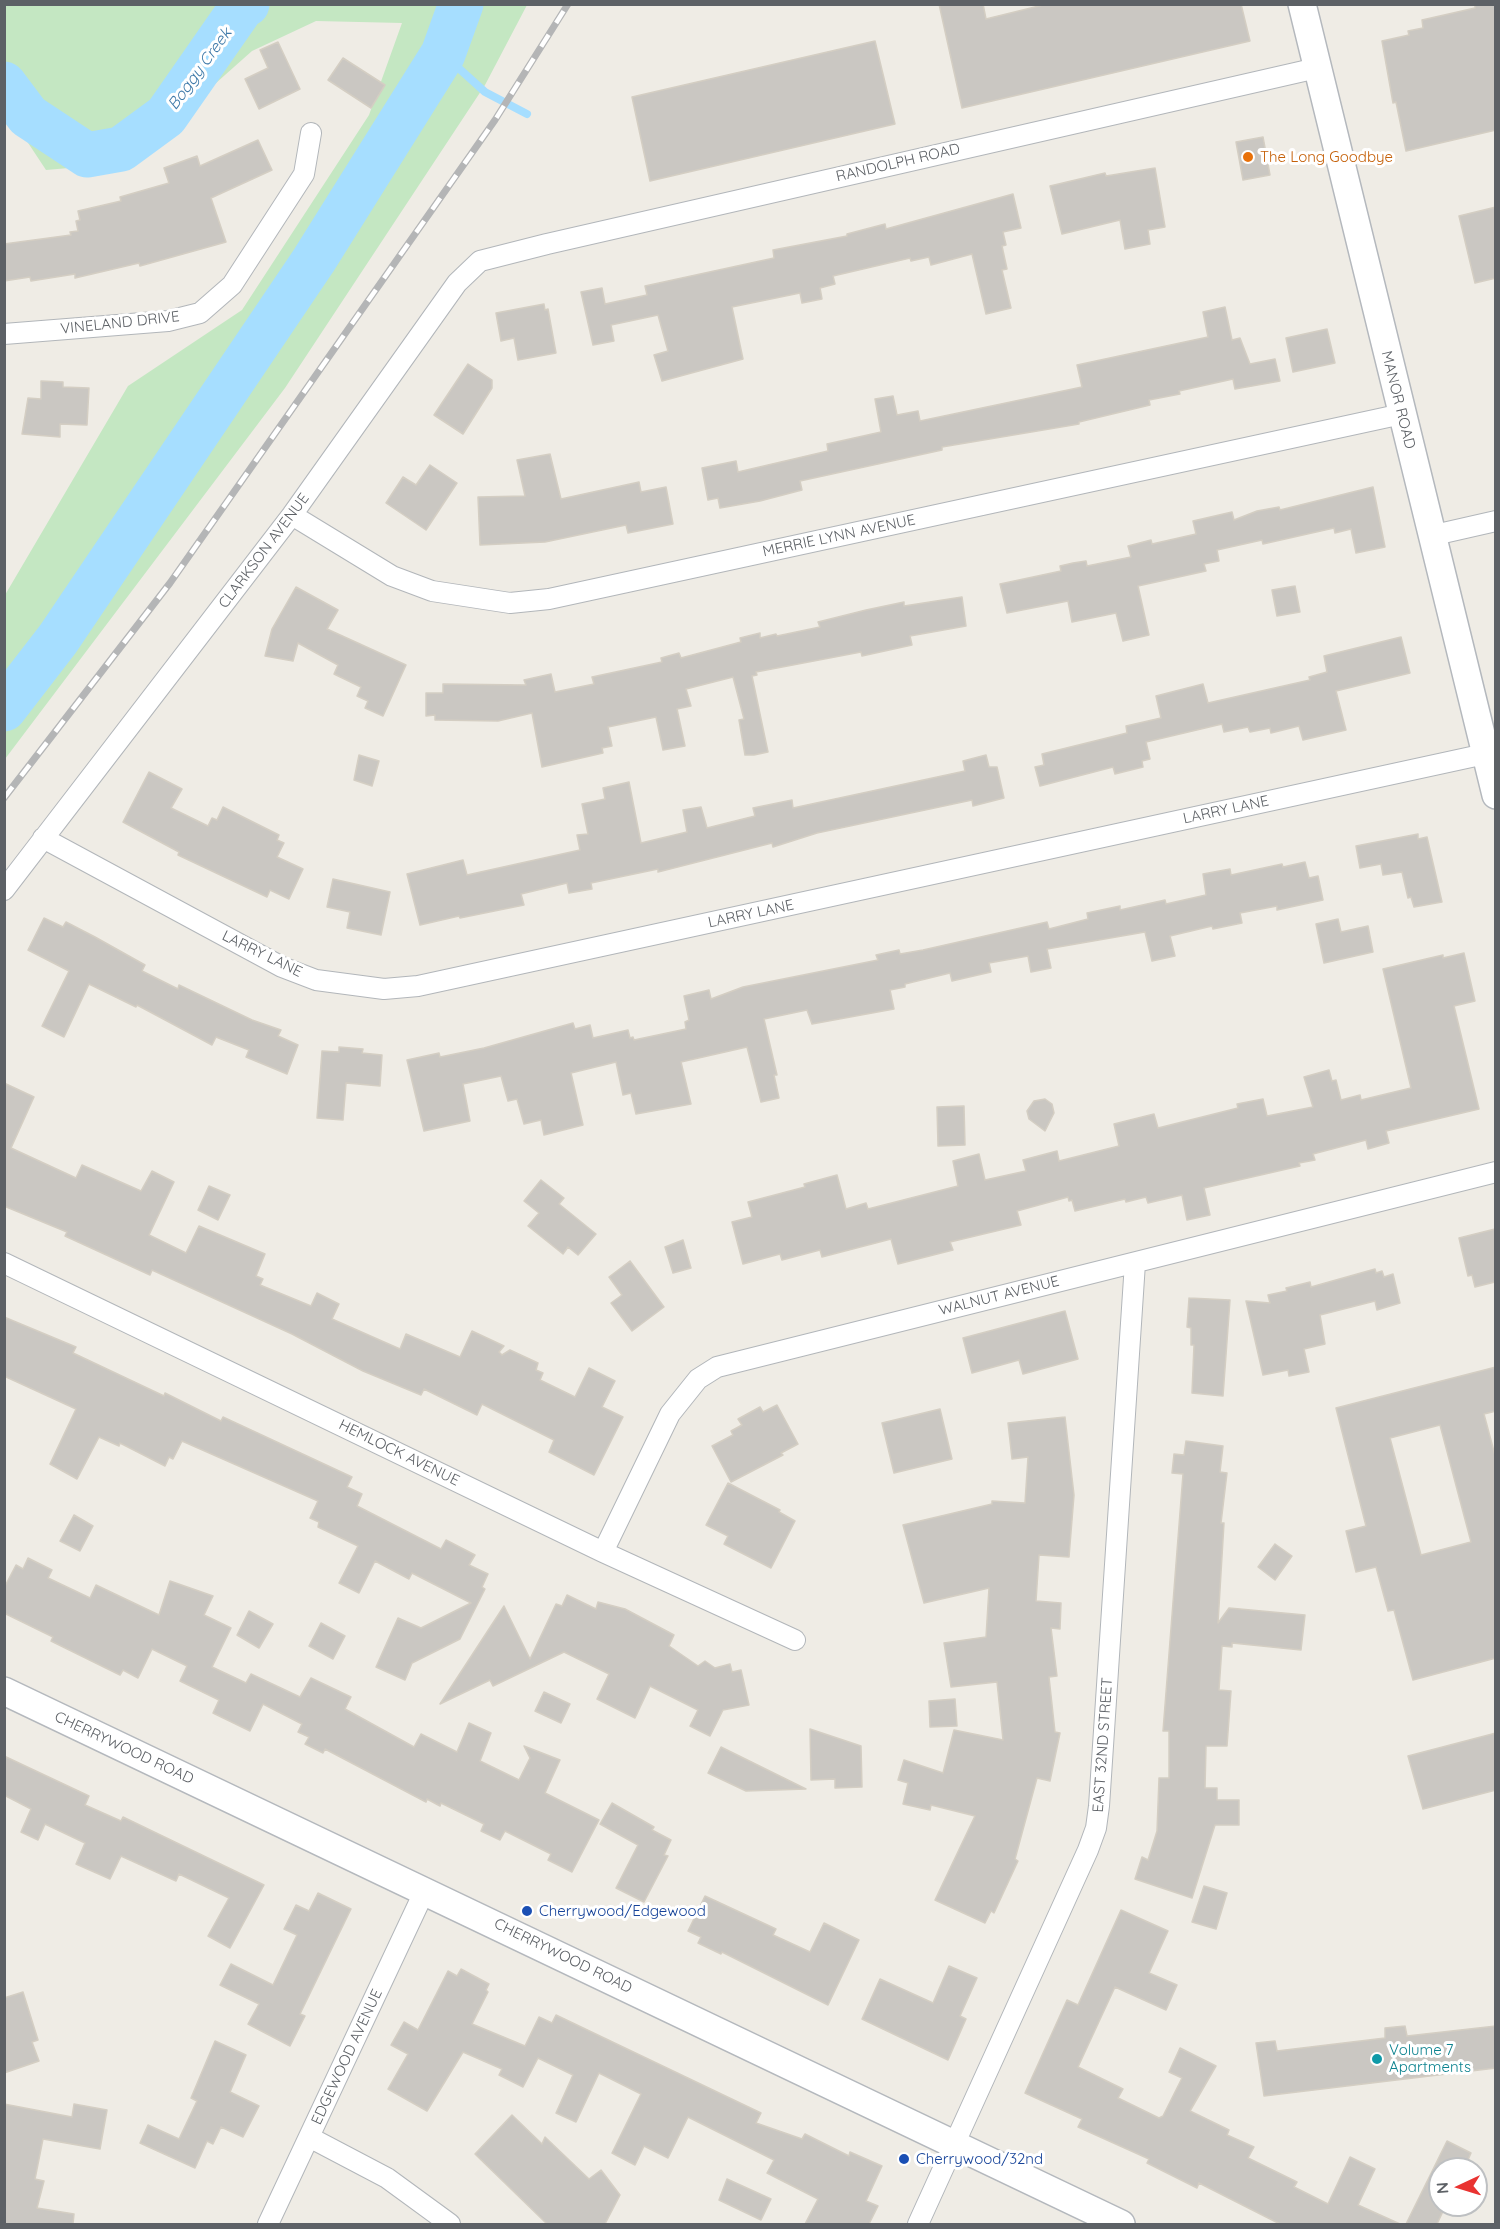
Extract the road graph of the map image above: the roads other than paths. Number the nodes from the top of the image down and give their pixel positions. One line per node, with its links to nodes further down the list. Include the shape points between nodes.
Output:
1 (1302, 4): 2 (street, MANOR ROAD)
2 (1317, 68): 4 (street, RANDOLPH ROAD); 6 (street, MANOR ROAD)
3 (311, 133): 5 (street, VINELAND DRIVE, via 304,174 232,285 200,313 168,321)
4 (480, 261): 7 (street, CLARKSON AVENUE, via 457,283)
5 (4, 334)
6 (1402, 414): 7 (street, MERRIE LYNN AVENUE, via 549,599 510,603 432,591 392,576); 9 (street, MANOR ROAD)
7 (292, 515): 12 (street, CLARKSON AVENUE)
8 (1496, 520): 9 (street)
9 (1430, 536): 10 (street, MANOR ROAD)
10 (1485, 754): 11 (street, MANOR ROAD); 12 (street, LARRY LANE, via 418,986 384,989 316,980 282,968)
11 (1496, 795)
12 (43, 838): 13 (street, CLARKSON AVENUE)
13 (4, 890)
14 (1496, 1172): 16 (street, WALNUT AVENUE)
15 (4, 1263): 17 (street, HEMLOCK AVENUE)
16 (1135, 1263): 17 (street, WALNUT AVENUE, via 717,1367 698,1379 670,1414); 22 (street, EAST 32ND STREET, via 1096,1828)
17 (603, 1552): 18 (street, HEMLOCK AVENUE)
18 (795, 1640)
19 (4, 1691): 20 (street, CHERRYWOOD ROAD)
20 (425, 1890): 21 (street, EDGEWOOD AVENUE); 22 (street, CHERRYWOOD ROAD)
21 (309, 2137): 23 (street, EDGEWOOD AVENUE); 24 (street, via 387,2178)
22 (955, 2144): 25 (street, EAST 32ND STREET); 26 (street, CHERRYWOOD ROAD)
23 (268, 2224)
24 (450, 2224)
25 (918, 2224)
26 (1120, 2224)

